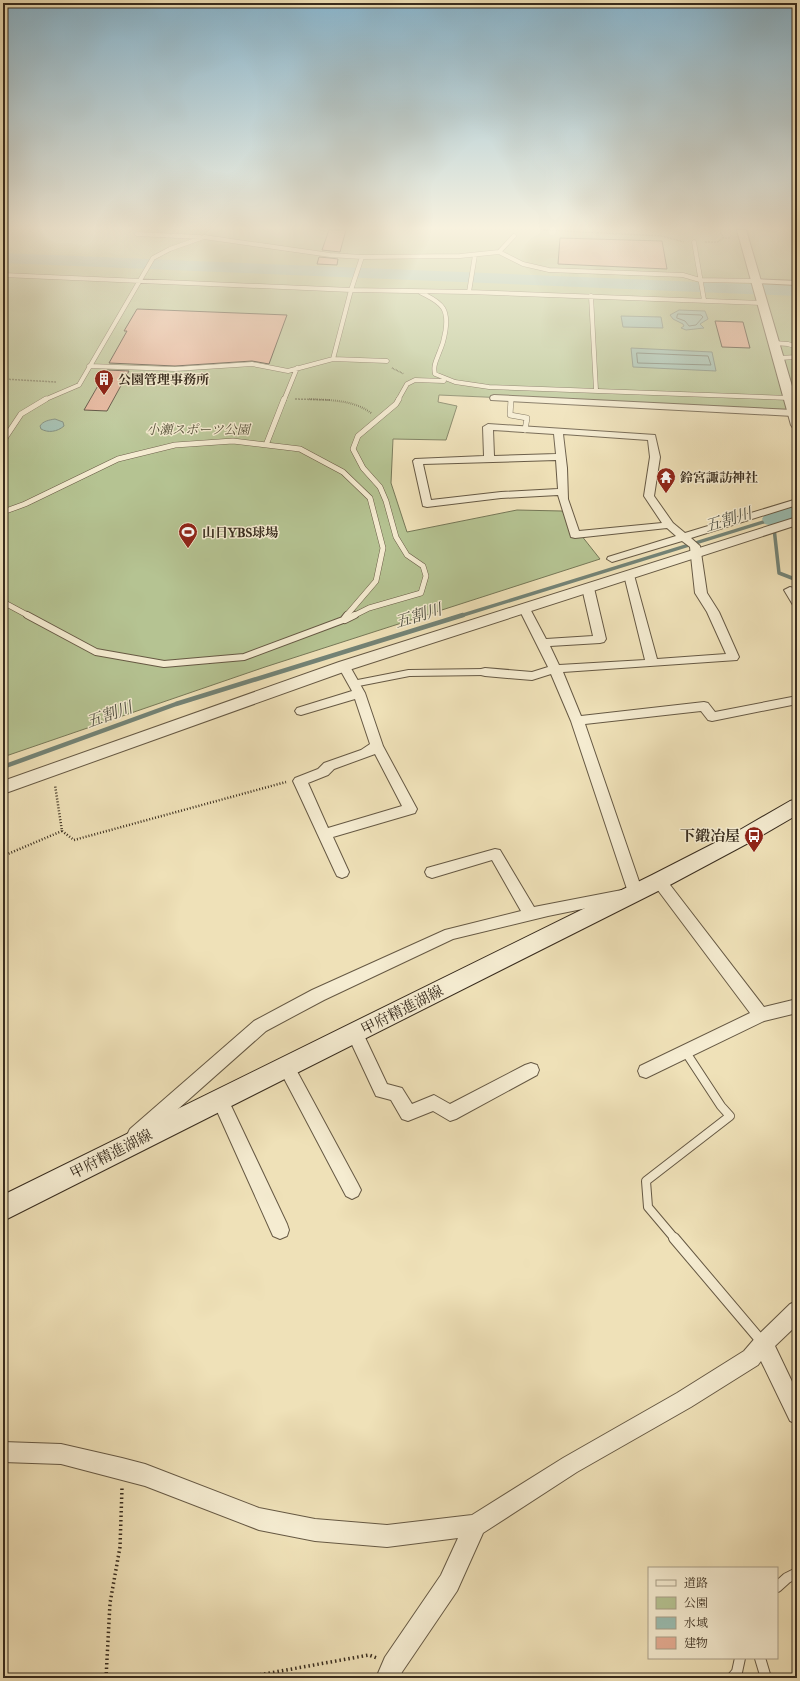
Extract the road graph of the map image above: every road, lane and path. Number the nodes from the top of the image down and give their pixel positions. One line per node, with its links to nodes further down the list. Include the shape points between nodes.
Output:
1 (123, 308): 12 (lane)
2 (346, 308): 10 (lane)
3 (443, 308): 16 (lane, via 446,316 434,370 435,374)
4 (592, 308): 18 (lane)
5 (763, 308): 6 (street)
6 (774, 343): 7 (lane); 9 (street)
7 (797, 346)
8 (797, 357): 9 (lane)
9 (779, 358): 19 (street)
10 (333, 359): 11 (lane); 13 (lane)
11 (387, 361): 15 (path, via 389,366)
12 (90, 366): 13 (lane, via 175,369 252,364 288,370); 17 (lane)
13 (297, 368): 20 (lane)
14 (3, 379): 17 (path)
15 (415, 380): 16 (lane); 24 (lane, via 407,384 396,404)
16 (449, 381): 18 (lane, via 489,387)
17 (79, 385): 28 (lane, via 48,398 21,414)
18 (596, 390): 19 (lane)
19 (790, 393): 23 (street)
20 (285, 398): 24 (path, via 355,404 369,410 374,416); 29 (lane)
21 (494, 398): 22 (street)
22 (511, 399): 23 (street); 26 (lane, via 510,415 527,418)
23 (793, 413): 25 (street)
24 (373, 422): 45 (lane, via 358,436 354,449 362,468 380,487 396,537 407,555 423,566 426,576 421,593 369,608)
25 (797, 425)
26 (525, 430): 27 (street); 31 (street, via 488,427)
27 (558, 432): 30 (street); 36 (street, via 652,437 655,457 650,496)
28 (3, 441)
29 (266, 445): 34 (lane, via 233,441 175,445 125,457); 45 (lane, via 300,449 343,472 370,498 383,548 376,581)
30 (561, 457): 31 (street); 32 (street)
31 (489, 459): 32 (street, via 418,461 427,504 501,495)
32 (563, 492): 36 (street, via 563,499 576,535)
33 (797, 502): 37 (street)
34 (3, 512)
35 (797, 521): 37 (street, via 766,531)
36 (669, 525): 37 (street)
37 (690, 544): 38 (street); 39 (street); 47 (street, via 701,593 713,612 733,657)
38 (612, 560)
39 (629, 575): 40 (street); 47 (street)
40 (588, 588): 44 (street); 46 (street, via 600,639)
41 (790, 590): 43 (street)
42 (3, 602): 45 (lane, via 96,652 164,664 244,657)
43 (797, 602)
44 (524, 607): 46 (street); 48 (street)
45 (343, 620)
46 (542, 642): 49 (street)
47 (652, 663): 49 (street)
48 (344, 666): 51 (street); 56 (street)
49 (555, 669): 50 (street, via 532,676); 54 (street)
50 (485, 672): 51 (lane, via 409,673)
51 (356, 689): 53 (street); 55 (street)
52 (797, 700): 54 (street, via 712,717 704,706)
53 (301, 711)
54 (577, 721): 66 (street)
55 (377, 746): 57 (street); 61 (street, via 410,809)
56 (52, 771): 58 (street); 60 (path)
57 (300, 781): 60 (path, via 290,780 74,840); 61 (street)
58 (3, 788)
59 (797, 806): 65 (main road, 甲府精進湖線)
60 (62, 831): 62 (path)
61 (324, 834): 63 (street)
62 (3, 856)
63 (342, 872)
64 (432, 872): 67 (street, via 495,854)
65 (659, 881): 66 (main road, 甲府精進湖線); 69 (street)
66 (636, 893): 67 (street); 70 (main road, 甲府精進湖線)
67 (531, 915): 76 (street, via 450,934 318,995 260,1026)
68 (797, 1006): 69 (street)
69 (761, 1015): 71 (street)
70 (355, 1034): 72 (main road, 甲府精進湖線); 73 (street, via 382,1091 396,1093 408,1113 434,1103 450,1113)
71 (685, 1051): 74 (street); 81 (lane, via 730,1116 646,1181 648,1207)
72 (286, 1067): 75 (main road, 甲府精進湖線); 77 (street)
73 (531, 1070)
74 (646, 1071)
75 (220, 1100): 76 (main road, 甲府精進湖線); 79 (street)
76 (119, 1150): 78 (main road, 甲府精進湖線)
77 (352, 1190)
78 (3, 1208)
79 (280, 1230)
80 (797, 1311): 81 (street)
81 (763, 1344): 82 (street); 85 (street, via 751,1358 684,1400 570,1465)
82 (797, 1414)
83 (3, 1452): 84 (street, via 61,1454)
84 (122, 1469): 85 (street, via 145,1475 259,1519 315,1530 387,1536); 91 (path, via 120,1547 110,1603)
85 (475, 1525): 90 (street, via 449,1583)
86 (797, 1573): 87 (lane)
87 (778, 1586)
88 (740, 1659): 93 (lane, via 737,1672)
89 (760, 1659): 94 (lane)
90 (391, 1672): 92 (path, via 369,1655)
91 (106, 1678)
92 (242, 1678)
93 (732, 1678)
94 (766, 1678)

